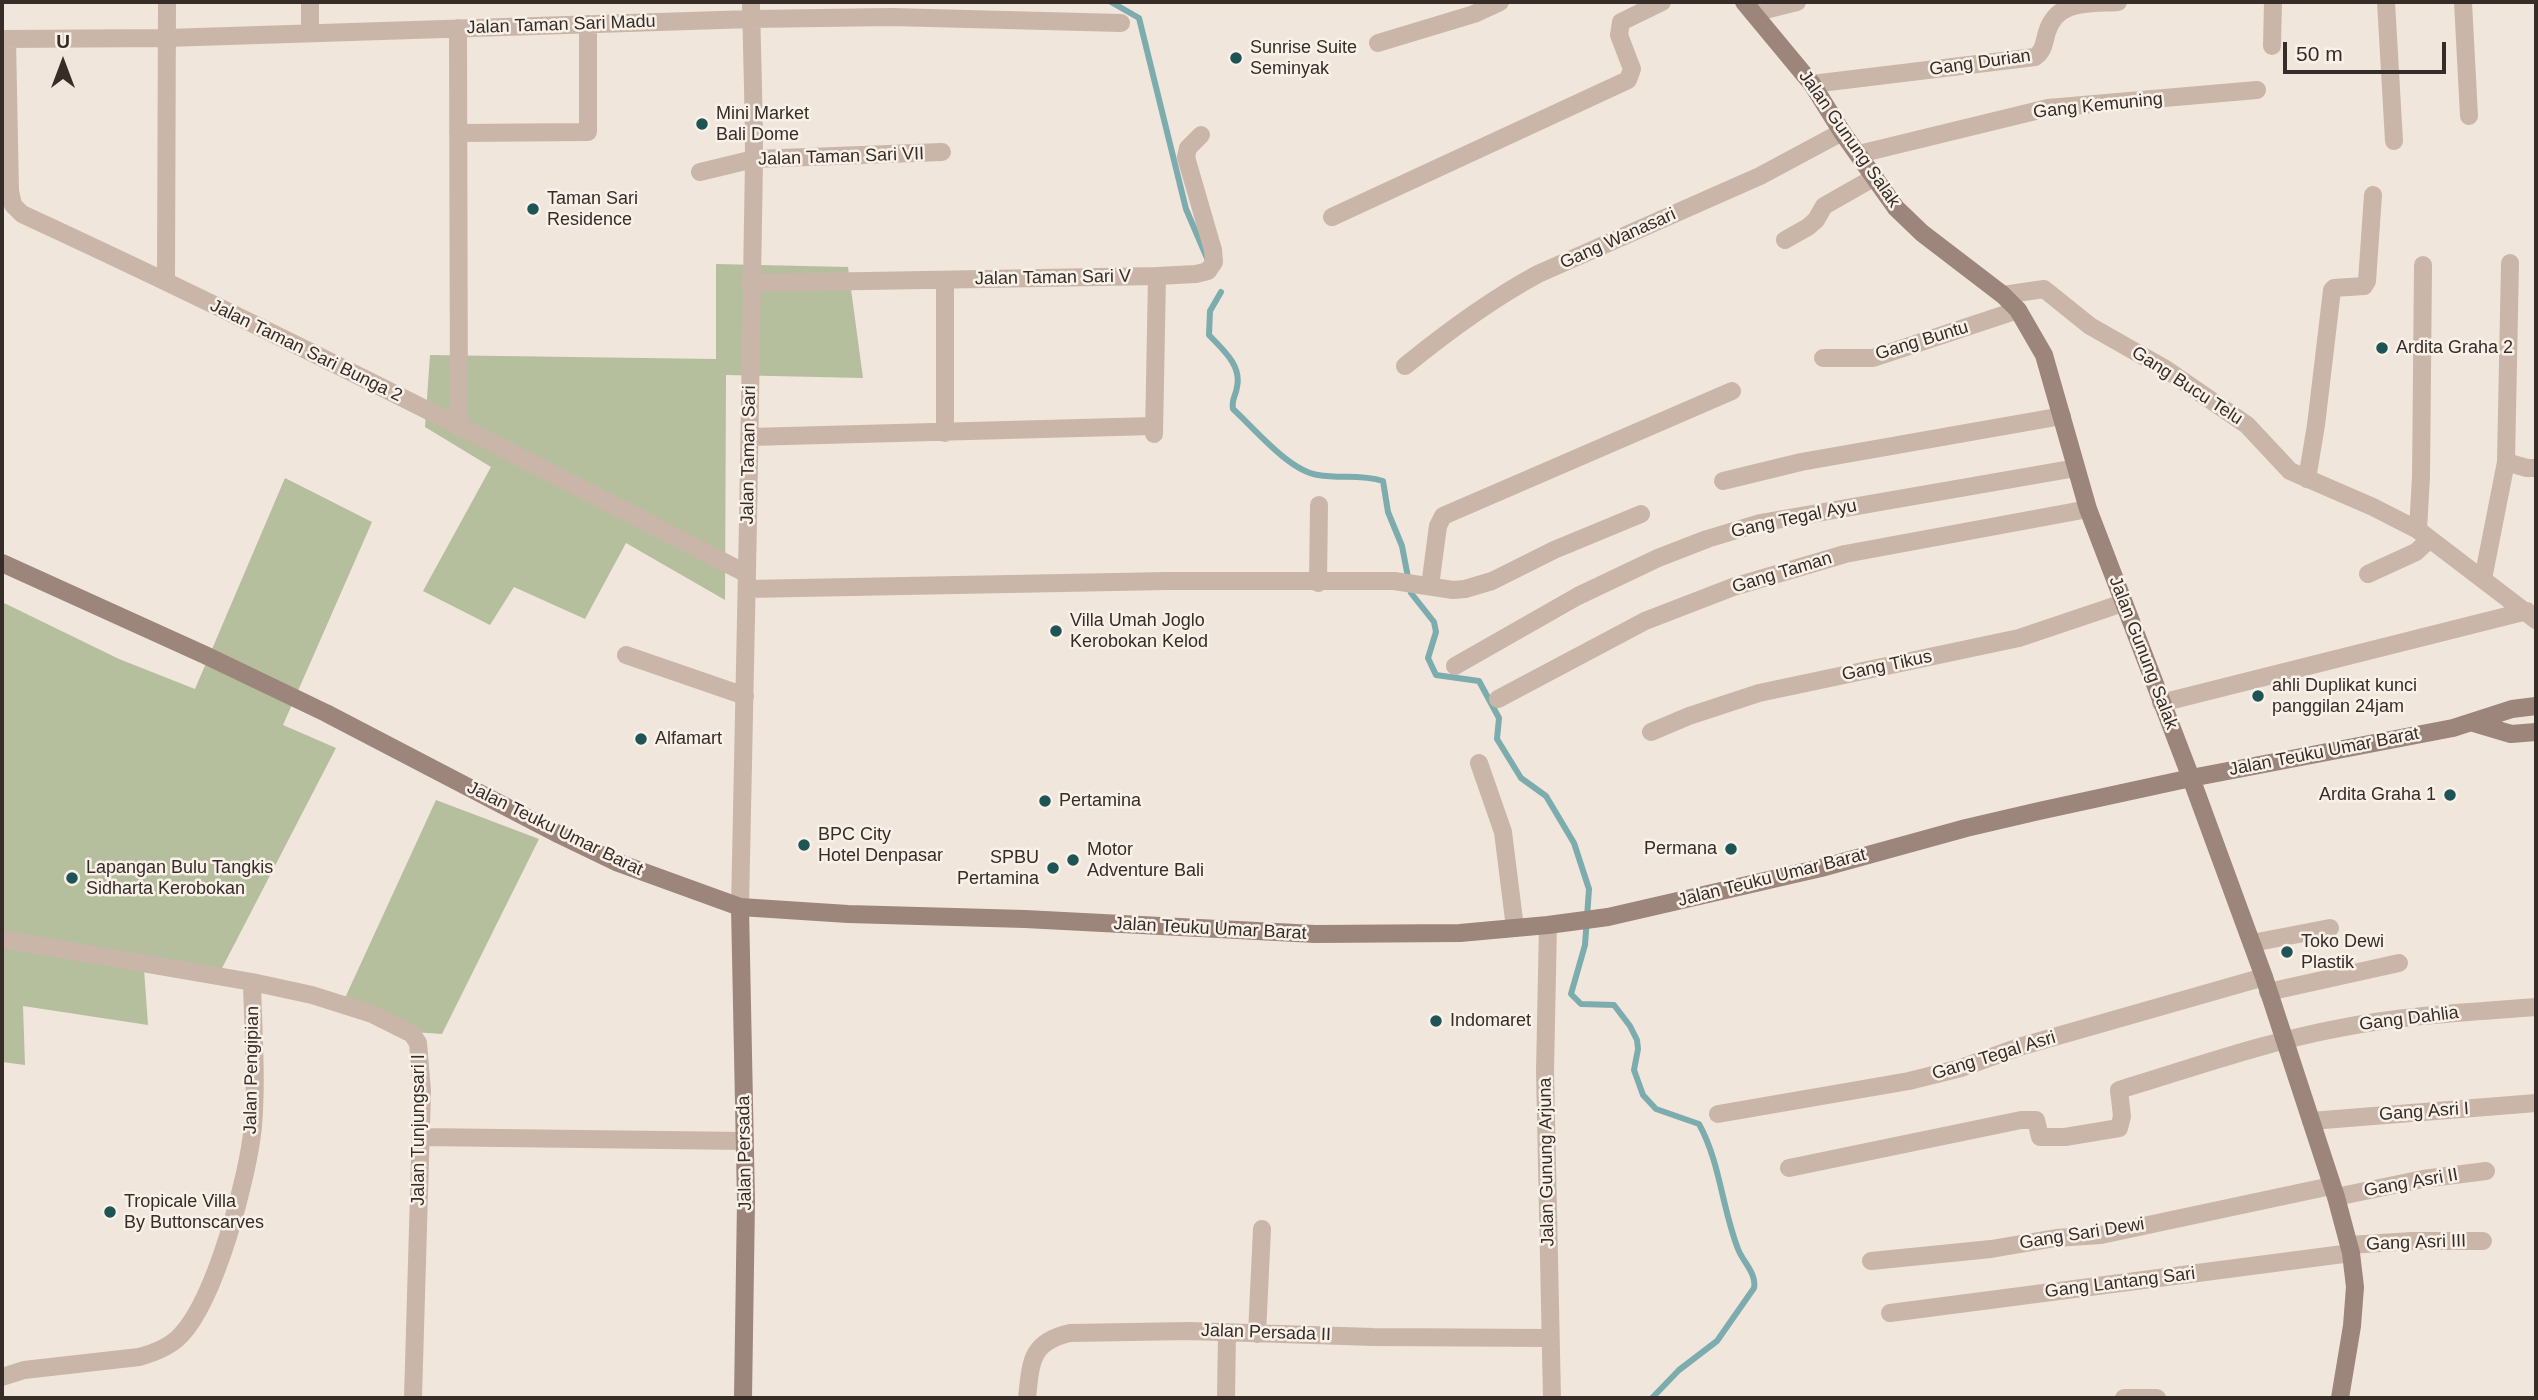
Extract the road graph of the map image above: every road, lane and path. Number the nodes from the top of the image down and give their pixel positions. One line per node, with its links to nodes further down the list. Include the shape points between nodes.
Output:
1 (167, 2): 16 (street)
2 (310, 2): 15 (street)
3 (1500, 2): 18 (street)
4 (1662, 2): 33 (street, via 1621,22 1619,34 1632,69 1628,80)
5 (1797, 2): 10 (street)
6 (2118, 2): 20 (street, Gang Durian, via 2063,7 2052,17 2042,52 2035,57)
7 (2273, 2): 19 (street)
8 (2386, 2): 26 (street)
9 (2463, 2): 22 (street)
10 (1749, 7): 20 (main road, Jalan Gunung Salak)
11 (751, 10): 12 (street, Jalan Taman Sari Madu); 13 (street, Jalan Taman Sari Madu); 29 (street, Jalan Taman Sari)
12 (1121, 23)
13 (587, 24): 14 (street, Jalan Taman Sari Madu); 24 (street, via 587,132)
14 (458, 28): 15 (street, Jalan Taman Sari Madu); 24 (street)
15 (310, 32): 16 (street, Jalan Taman Sari Madu)
16 (167, 38): 17 (street, Jalan Taman Sari Madu); 38 (street)
17 (5, 39): 38 (street, Jalan Taman Sari Bunga 2, via 9,191 16,209)
18 (1378, 43)
19 (2272, 46)
20 (1812, 84): 23 (main road, Jalan Gunung Salak)
21 (2257, 90): 28 (street, Gang Kemuning, via 2049,108)
22 (2469, 116)
23 (1842, 132): 28 (main road, Jalan Gunung Salak); 44 (street, Gang Wanasari, via 1760,176 1538,274 1452,327)
24 (458, 133): 47 (street)
25 (1201, 135): 37 (street, Jalan Taman Sari V, via 1186,157 1214,262 1208,271 1196,274)
26 (2394, 141)
27 (942, 152): 29 (street, Jalan Taman Sari VII)
28 (1859, 153): 31 (main road, Jalan Gunung Salak)
29 (754, 159): 30 (street, Jalan Taman Sari VII); 40 (street, Jalan Taman Sari)
30 (700, 172)
31 (1875, 177): 34 (street, via 1824,206 1808,227); 41 (main road, Jalan Gunung Salak, via 1896,208 1922,233)
32 (2373, 195): 53 (street, via 2367,281 2364,286 2332,290)
33 (1332, 217)
34 (1785, 240)
35 (2510, 263): 50 (street)
36 (2423, 265): 58 (street)
37 (1157, 276): 39 (street, Jalan Taman Sari V); 48 (street, via 1154,430)
38 (166, 280): 47 (street, Jalan Taman Sari Bunga 2)
39 (945, 280): 40 (street, Jalan Taman Sari V); 48 (street)
40 (750, 283): 49 (street, Jalan Taman Sari)
41 (2003, 295): 42 (main road, Jalan Gunung Salak); 53 (street, Gang Bucu Telu, via 2044,289 2090,326 2164,368 2246,425 2290,471)
42 (2018, 310): 43 (street, Gang Buntu, via 1873,358); 46 (main road, Jalan Gunung Salak, via 2044,355)
43 (1823, 358)
44 (1405, 366)
45 (1732, 391): 64 (street, via 1443,516)
46 (2062, 416): 51 (main road, Jalan Gunung Salak); 54 (street, via 1801,462)
47 (459, 428): 62 (street, Jalan Taman Sari Bunga 2, via 540,467)
48 (945, 433): 49 (street)
49 (750, 437): 62 (street, Jalan Taman Sari)
50 (2506, 462): 52 (street); 61 (street)
51 (2076, 468): 56 (main road, Jalan Gunung Salak); 68 (street, Gang Tegal Ayu, via 1760,523 1707,539 1578,596)
52 (2536, 468)
53 (2307, 479): 58 (street, Gang Bucu Telu)
54 (1723, 481)
55 (1319, 505): 63 (street)
56 (2088, 509): 65 (main road, Jalan Gunung Salak); 70 (street, Gang Taman, via 1845,554 1733,587 1645,621)
57 (1641, 514): 64 (street, via 1477,587 1452,590)
58 (2424, 535): 60 (street, via 2416,552); 61 (street, Gang Bucu Telu)
59 (2, 563): 78 (main road, Jalan Teuku Umar Barat, via 326,713 616,862)
60 (2368, 574)
61 (2483, 579): 66 (street, Gang Bucu Telu)
62 (747, 582): 63 (street); 69 (street, Jalan Taman Sari)
63 (1318, 583): 64 (street)
64 (1425, 585)
65 (2123, 603): 71 (main road, Jalan Gunung Salak); 74 (street, Gang Tikus, via 2020,638 1759,692)
66 (2532, 616): 71 (street)
67 (626, 655): 69 (street)
68 (1455, 666)
69 (745, 696): 78 (street, Jalan Taman Sari)
70 (1498, 699)
71 (2161, 703): 77 (main road, Jalan Gunung Salak)
72 (2536, 706): 73 (main road, Jalan Teuku Umar Barat)
73 (2474, 723): 75 (main road, Jalan Teuku Umar Barat, via 2511,734); 77 (main road, Jalan Teuku Umar Barat)
74 (1651, 732)
75 (2536, 732)
76 (1479, 763): 80 (street, via 1503,832)
77 (2191, 778): 79 (main road, Jalan Teuku Umar Barat, via 1966,828 1821,868 1608,917); 83 (main road, Jalan Gunung Salak)
78 (740, 907): 80 (main road, Jalan Teuku Umar Barat, via 1315,934); 93 (main road, Jalan Persada)
79 (1554, 924): 80 (main road, Jalan Teuku Umar Barat); 104 (street, Jalan Gunung Arjuna, via 1545,1071)
80 (1515, 928)
81 (2330, 928): 83 (street)
82 (2, 939): 85 (street, Jalan Tunjungsari I)
83 (2252, 943): 86 (main road, Jalan Gunung Salak)
84 (2399, 963): 86 (street, Gang Tegal Asri)
85 (252, 982): 92 (street, Jalan Tunjungsari I, via 360,1010 412,1034 421,1067); 105 (street, Jalan Pengipian, via 254,1104 244,1181 215,1271 192,1320 180,1337 157,1352)
86 (2266, 984): 88 (main road, Jalan Gunung Salak); 90 (street, Gang Tegal Asri, via 2019,1047 1909,1081)
87 (2536, 1007): 88 (street, Gang Dahlia, via 2391,1019)
88 (2284, 1041): 91 (main road, Jalan Gunung Salak); 94 (street, Gang Dahlia, via 2119,1090 2119,1128 2040,1138 2036,1120 2021,1120)
89 (2536, 1103): 91 (street, Gang Asri I)
90 (1718, 1114)
91 (2311, 1121): 96 (main road, Jalan Gunung Salak)
92 (420, 1138): 93 (street); 106 (street, Jalan Tunjungsari I)
93 (745, 1141): 107 (main road, Jalan Persada)
94 (1789, 1168)
95 (2486, 1171): 96 (street, Gang Asri II)
96 (2333, 1191): 99 (main road, Jalan Gunung Salak); 100 (street, Gang Sari Dewi, via 2101,1235)
97 (1262, 1229): 103 (street)
98 (2483, 1241): 99 (street, Gang Asri III, via 2412,1241)
99 (2350, 1249): 101 (street, Gang Lantang Sari); 113 (main road, Jalan Gunung Salak, via 2355,1287)
100 (1871, 1261)
101 (1889, 1313)
102 (1227, 1333): 103 (street, Jalan Persada II); 108 (street, Jalan Persada II, via 1070,1332 1052,1337 1041,1344 1031,1363); 109 (street)
103 (1257, 1334): 104 (street, Jalan Persada II)
104 (1550, 1338): 110 (street, Jalan Gunung Arjuna)
105 (2, 1377)
106 (413, 1398)
107 (743, 1398)
108 (1027, 1398)
109 (1226, 1398)
110 (1552, 1398)
111 (2124, 1398): 112 (street)
112 (2157, 1398)
113 (2340, 1398)

